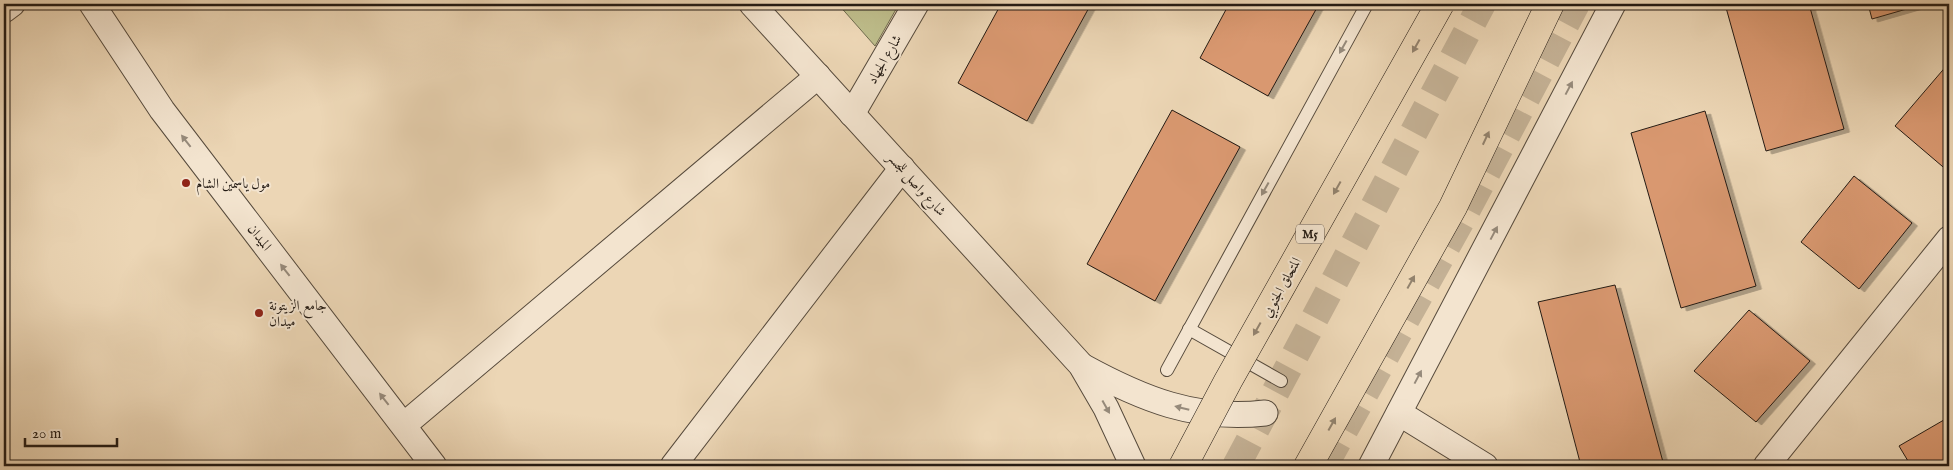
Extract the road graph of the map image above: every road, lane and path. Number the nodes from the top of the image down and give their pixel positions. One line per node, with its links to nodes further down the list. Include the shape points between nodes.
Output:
1 (12, 4): 9 (street)
2 (92, 4): 20 (street, الميدان, one-way to 2, via 162,110)
3 (752, 4): 10 (street, شارع واصل للجسر)
4 (916, 4): 11 (street, شارع الجهاد)
5 (1367, 4): 14 (lane, one-way to 14)
6 (1440, 4): 24 (highway, المتحلق الجنوبي / M5, one-way to 24, bridge)
7 (1550, 4): 25 (highway, one-way to 7, via 1453,207)
8 (1613, 4): 19 (street, one-way to 8)
9 (4, 10)
10 (818, 76): 11 (street, شارع واصل للجسر); 20 (street)
11 (852, 114): 12 (street, شارع واصل للجسر)
12 (902, 168): 15 (street, شارع واصل للجسر); 22 (street)
13 (1949, 239): 28 (street)
14 (1189, 330): 16 (lane); 17 (lane)
15 (1081, 366): 18 (street, شارع واصل للجسر, one-way to 15, via 1237,416 1196,412 1156,402); 23 (street, شارع واصل للجسر, one-way to 23, via 1106,408)
16 (1167, 370)
17 (1281, 382)
18 (1265, 413)
19 (1399, 413): 26 (street); 27 (street)
20 (404, 425): 21 (street, الميدان)
21 (434, 466)
22 (673, 466)
23 (1133, 466)
24 (1183, 466)
25 (1308, 466)
26 (1371, 466)
27 (1486, 466)
28 (1766, 466)

